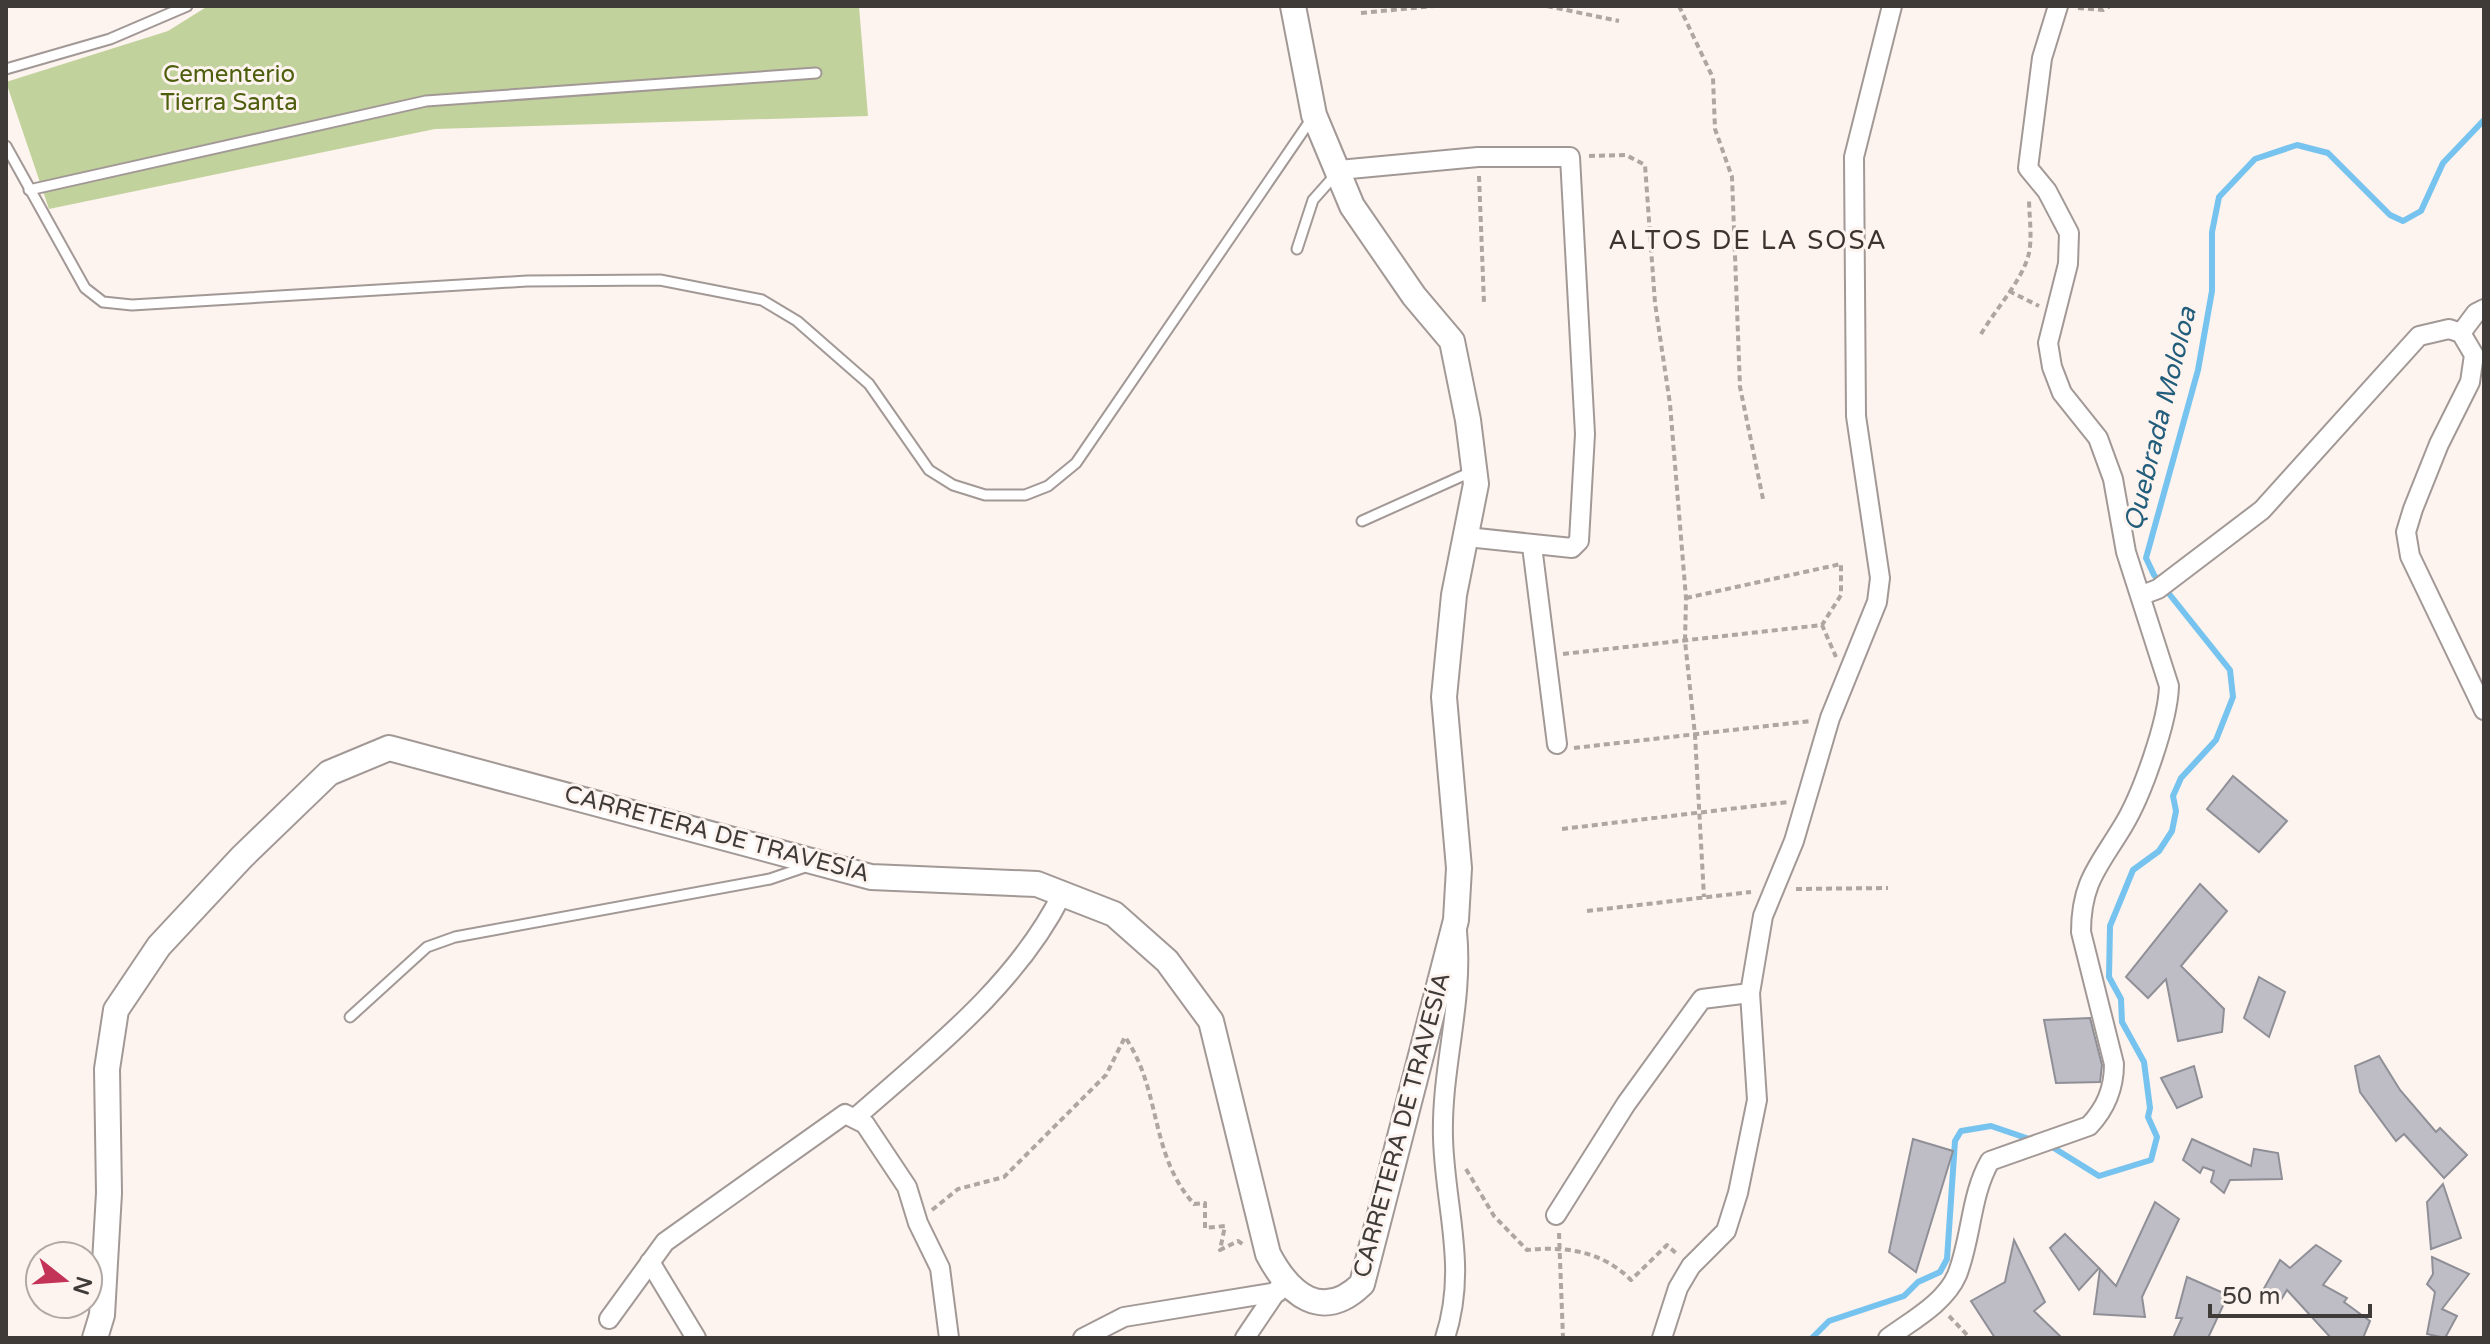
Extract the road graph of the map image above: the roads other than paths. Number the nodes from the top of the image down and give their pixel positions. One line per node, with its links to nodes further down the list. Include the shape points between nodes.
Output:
1 (187, 6): 5 (lane, via 110,39)
2 (1293, 6): 7 (street, CARRETERA DE TRAVESÍA)
3 (1892, 6): 24 (street, via 1854,157 1856,416 1880,578 1877,602 1830,718 1763,916)
4 (2058, 6): 18 (street, via 2042,58 2028,168 2069,233 2068,264 2048,343 2062,393 2098,438 2113,479 2126,552)
5 (6, 69)
6 (816, 73): 10 (lane, via 426,101)
7 (1314, 115): 9 (street, CARRETERA DE TRAVESÍA); 10 (lane, via 1076,463 1048,486 1025,495 985,495 929,470 869,384 797,321 762,300 660,280 527,281 190,303 103,302 85,288)
8 (6, 146): 10 (lane)
9 (1339, 170): 11 (lane, via 1319,189); 14 (street, CARRETERA DE TRAVESÍA, via 1352,206 1452,341); 17 (street, via 1478,157 1570,157 1585,434 1581,531 1572,548)
10 (29, 190)
11 (1297, 249)
12 (2484, 309): 13 (street)
13 (2461, 333): 18 (street, via 2449,329 2419,336 2262,510); 19 (street, via 2474,355 2470,382 2439,444 2406,532 2410,556)
14 (1474, 471): 15 (lane); 16 (street, CARRETERA DE TRAVESÍA)
15 (1362, 521)
16 (1467, 537): 17 (street); 23 (street, CARRETERA DE TRAVESÍA, via 1454,595 1444,697 1459,868)
17 (1532, 546): 20 (street)
18 (2150, 592): 38 (street, via 2169,686 2168,707 2136,800 2096,864 2081,910 2081,932 2114,1064 2114,1085 2100,1114 2082,1130 1990,1161 1977,1183 1956,1277 1936,1303)
19 (2484, 710)
20 (1557, 744)
21 (819, 863): 22 (street, CARRETERA DE TRAVESÍA, via 871,877 1037,884); 25 (lane, via 770,879 455,937 427,947); 31 (street, CARRETERA DE TRAVESÍA, via 389,748 329,773 159,946 116,1010 107,1069 109,1193 102,1315)
22 (1062, 894): 26 (street, via 1046,927 1000,981 947,1037); 29 (street, CARRETERA DE TRAVESÍA, via 1114,914 1167,961 1211,1021)
23 (1456, 920): 29 (street, CARRETERA DE TRAVESÍA, via 1362,1284 1334,1302 1313,1301); 36 (street, via 1461,972 1443,1138 1457,1296)
24 (1750, 993): 27 (street, via 1702,999 1626,1104); 37 (street, via 1757,1100 1738,1193 1726,1231 1691,1266 1678,1288)
25 (350, 1017)
26 (855, 1118): 28 (street, via 845,1114 764,1169 689,1222); 33 (street, via 865,1124 907,1187 940,1268)
27 (1556, 1215)
28 (650, 1262): 30 (street); 32 (street)
29 (1280, 1286): 34 (street, via 1124,1317); 35 (street)
30 (609, 1319)
31 (95, 1338)
32 (696, 1338)
33 (949, 1338)
34 (1083, 1338)
35 (1245, 1338)
36 (1445, 1338)
37 (1662, 1338)
38 (1888, 1338)

